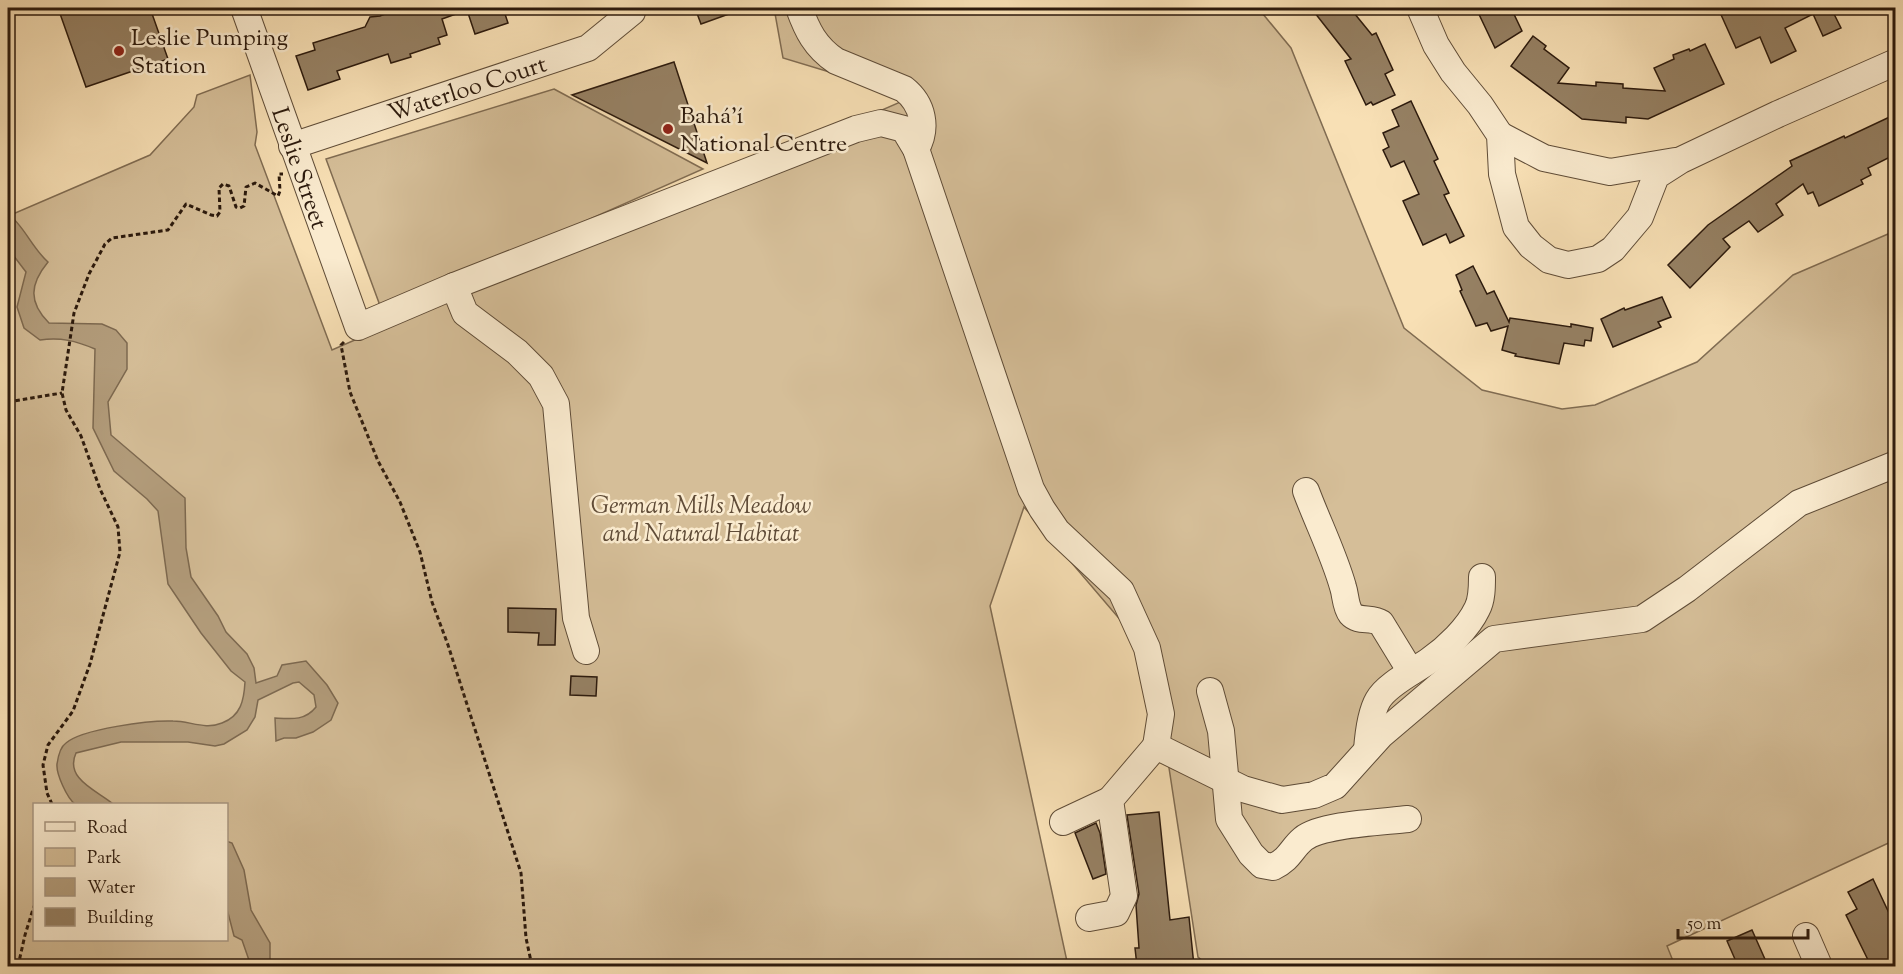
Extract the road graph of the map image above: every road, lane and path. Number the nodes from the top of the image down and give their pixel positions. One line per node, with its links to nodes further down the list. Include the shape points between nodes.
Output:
1 (244, 8): 7 (street, Leslie Street)
2 (799, 8): 8 (street, via 811,37 826,55 904,89 913,97 923,121)
3 (1420, 8): 6 (street, via 1453,72)
4 (632, 12): 7 (street, Waterloo Court, via 588,48)
5 (1896, 62): 9 (street)
6 (1500, 135): 9 (street, via 1544,158 1610,172); 9 (street, via 1502,174 1516,227 1549,260 1568,265 1598,259 1613,249 1641,217 1656,176)
7 (292, 146): 10 (street, Leslie Street)
8 (916, 149): 11 (street, via 904,129 881,123 856,129); 21 (street, via 1031,489 1057,531 1121,591 1147,648 1161,714)
9 (1681, 160)
10 (302, 175): 12 (street, Leslie Street); 13 (path, via 279,174 278,196 250,184 240,208 236,207 229,186 223,184 219,188 217,216 186,204 168,230 112,238 105,243 74,313)
11 (454, 285): 12 (street); 18 (street, via 465,313 517,352 541,376 556,404 576,618)
12 (358, 327): 32 (path, via 341,345 350,392 420,552 432,602 521,873)
13 (62, 393): 14 (path); 25 (path, via 118,527 120,552 73,711 48,745 44,765)
14 (8, 402)
15 (1896, 464): 22 (street, via 1799,503 1642,619 1494,639)
16 (1306, 491): 19 (street, via 1347,607 1356,617 1381,623)
17 (1482, 577): 19 (street, via 1478,608 1462,630)
18 (586, 651)
19 (1411, 672): 22 (street, via 1378,699)
20 (1210, 691): 23 (street, via 1221,730)
21 (1156, 746): 23 (street); 24 (street)
22 (1367, 750): 23 (street, via 1335,786 1314,795 1282,800)
23 (1226, 780): 26 (street, via 1229,819 1262,865 1279,864 1304,838 1327,829)
24 (1110, 800): 27 (street); 29 (street, via 1124,896 1116,913)
25 (52, 803)
26 (1408, 819)
27 (1063, 822)
28 (33, 909): 31 (path)
29 (1089, 918)
30 (1806, 936): 33 (street)
31 (18, 966)
32 (532, 966)
33 (1819, 966)

